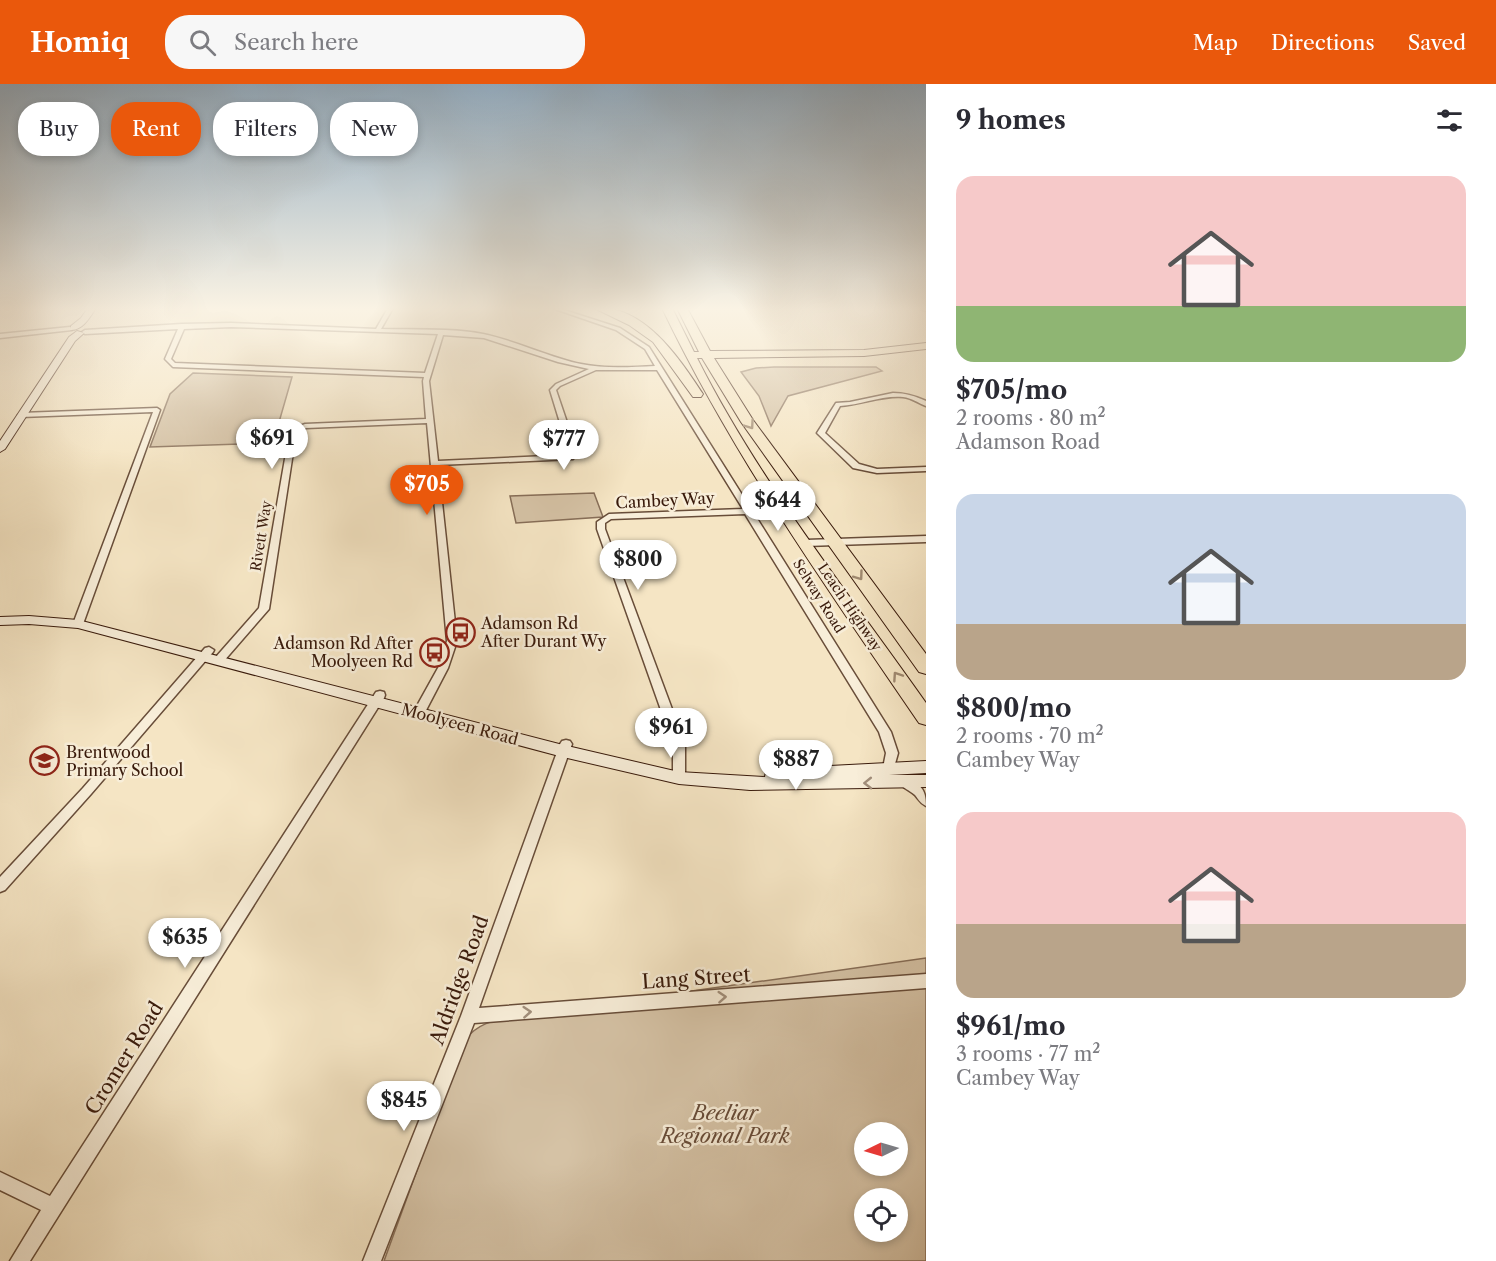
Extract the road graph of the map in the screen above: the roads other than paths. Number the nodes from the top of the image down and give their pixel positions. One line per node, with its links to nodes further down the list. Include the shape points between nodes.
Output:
1 (55, 363): 15 (main road)
2 (171, 363): 12 (street)
3 (430, 363): 12 (street)
4 (566, 363): 11 (street)
5 (657, 363): 10 (street, Selway Road)
6 (676, 363): 16 (highway, via 705,405)
7 (694, 363): 16 (highway, Leach Highway)
8 (711, 363): 13 (highway, Leach Highway)
9 (740, 363): 13 (highway)
10 (660, 368): 11 (street); 21 (street, Selway Road)
11 (594, 369): 19 (street, via 553,390 573,452 570,456)
12 (426, 375): 17 (street)
13 (718, 375): 24 (highway, Leach Highway, one-way to 24)
14 (924, 399): 20 (street, via 897,393 852,405 838,404 821,433 856,466 877,471)
15 (21, 415): 18 (main road); 27 (street, via 157,410)
16 (726, 420): 23 (highway, Leach Highway)
17 (430, 421): 19 (street); 29 (street, Rivett Way, via 305,426 293,432 264,609)
18 (0, 449)
19 (435, 463): 32 (street, via 452,641)
20 (926, 469)
21 (750, 511): 36 (street, Selway Road, via 885,732 892,753); 37 (street, Cambey Way, via 609,517 601,522 675,731 680,750)
22 (926, 539): 24 (street)
23 (806, 543): 24 (street); 33 (highway, Leach Highway, one-way to 23)
24 (835, 543): 28 (highway, Leach Highway, one-way to 28)
25 (0, 615): 27 (main road, Moolyeen Road)
26 (0, 621): 27 (main road, Moolyeen Road)
27 (79, 621): 29 (main road, Moolyeen Road)
28 (919, 649): 30 (highway, Leach Highway)
29 (214, 655): 31 (main road, Moolyeen Road); 41 (street)
30 (926, 668)
31 (377, 698): 32 (main road, Moolyeen Road); 45 (street, Cromer Road)
32 (422, 710): 34 (main road, Moolyeen Road)
33 (926, 718)
34 (564, 748): 37 (main road, Moolyeen Road); 43 (street, Aldridge Road)
35 (926, 767): 36 (main road, Moolyeen Road)
36 (889, 768): 37 (main road, Moolyeen Road, via 768,775)
37 (679, 774): 39 (main road, Moolyeen Road, one-way to 37, via 750,784)
38 (926, 781): 39 (main road, Moolyeen Road)
39 (904, 782): 40 (street)
40 (926, 801)
41 (0, 886)
42 (926, 981): 43 (street, Lang Street, one-way to 42)
43 (469, 1016): 47 (street, Aldridge Road)
44 (0, 1181): 45 (street)
45 (53, 1207): 46 (street, Cromer Road)
46 (19, 1261)
47 (372, 1261)

